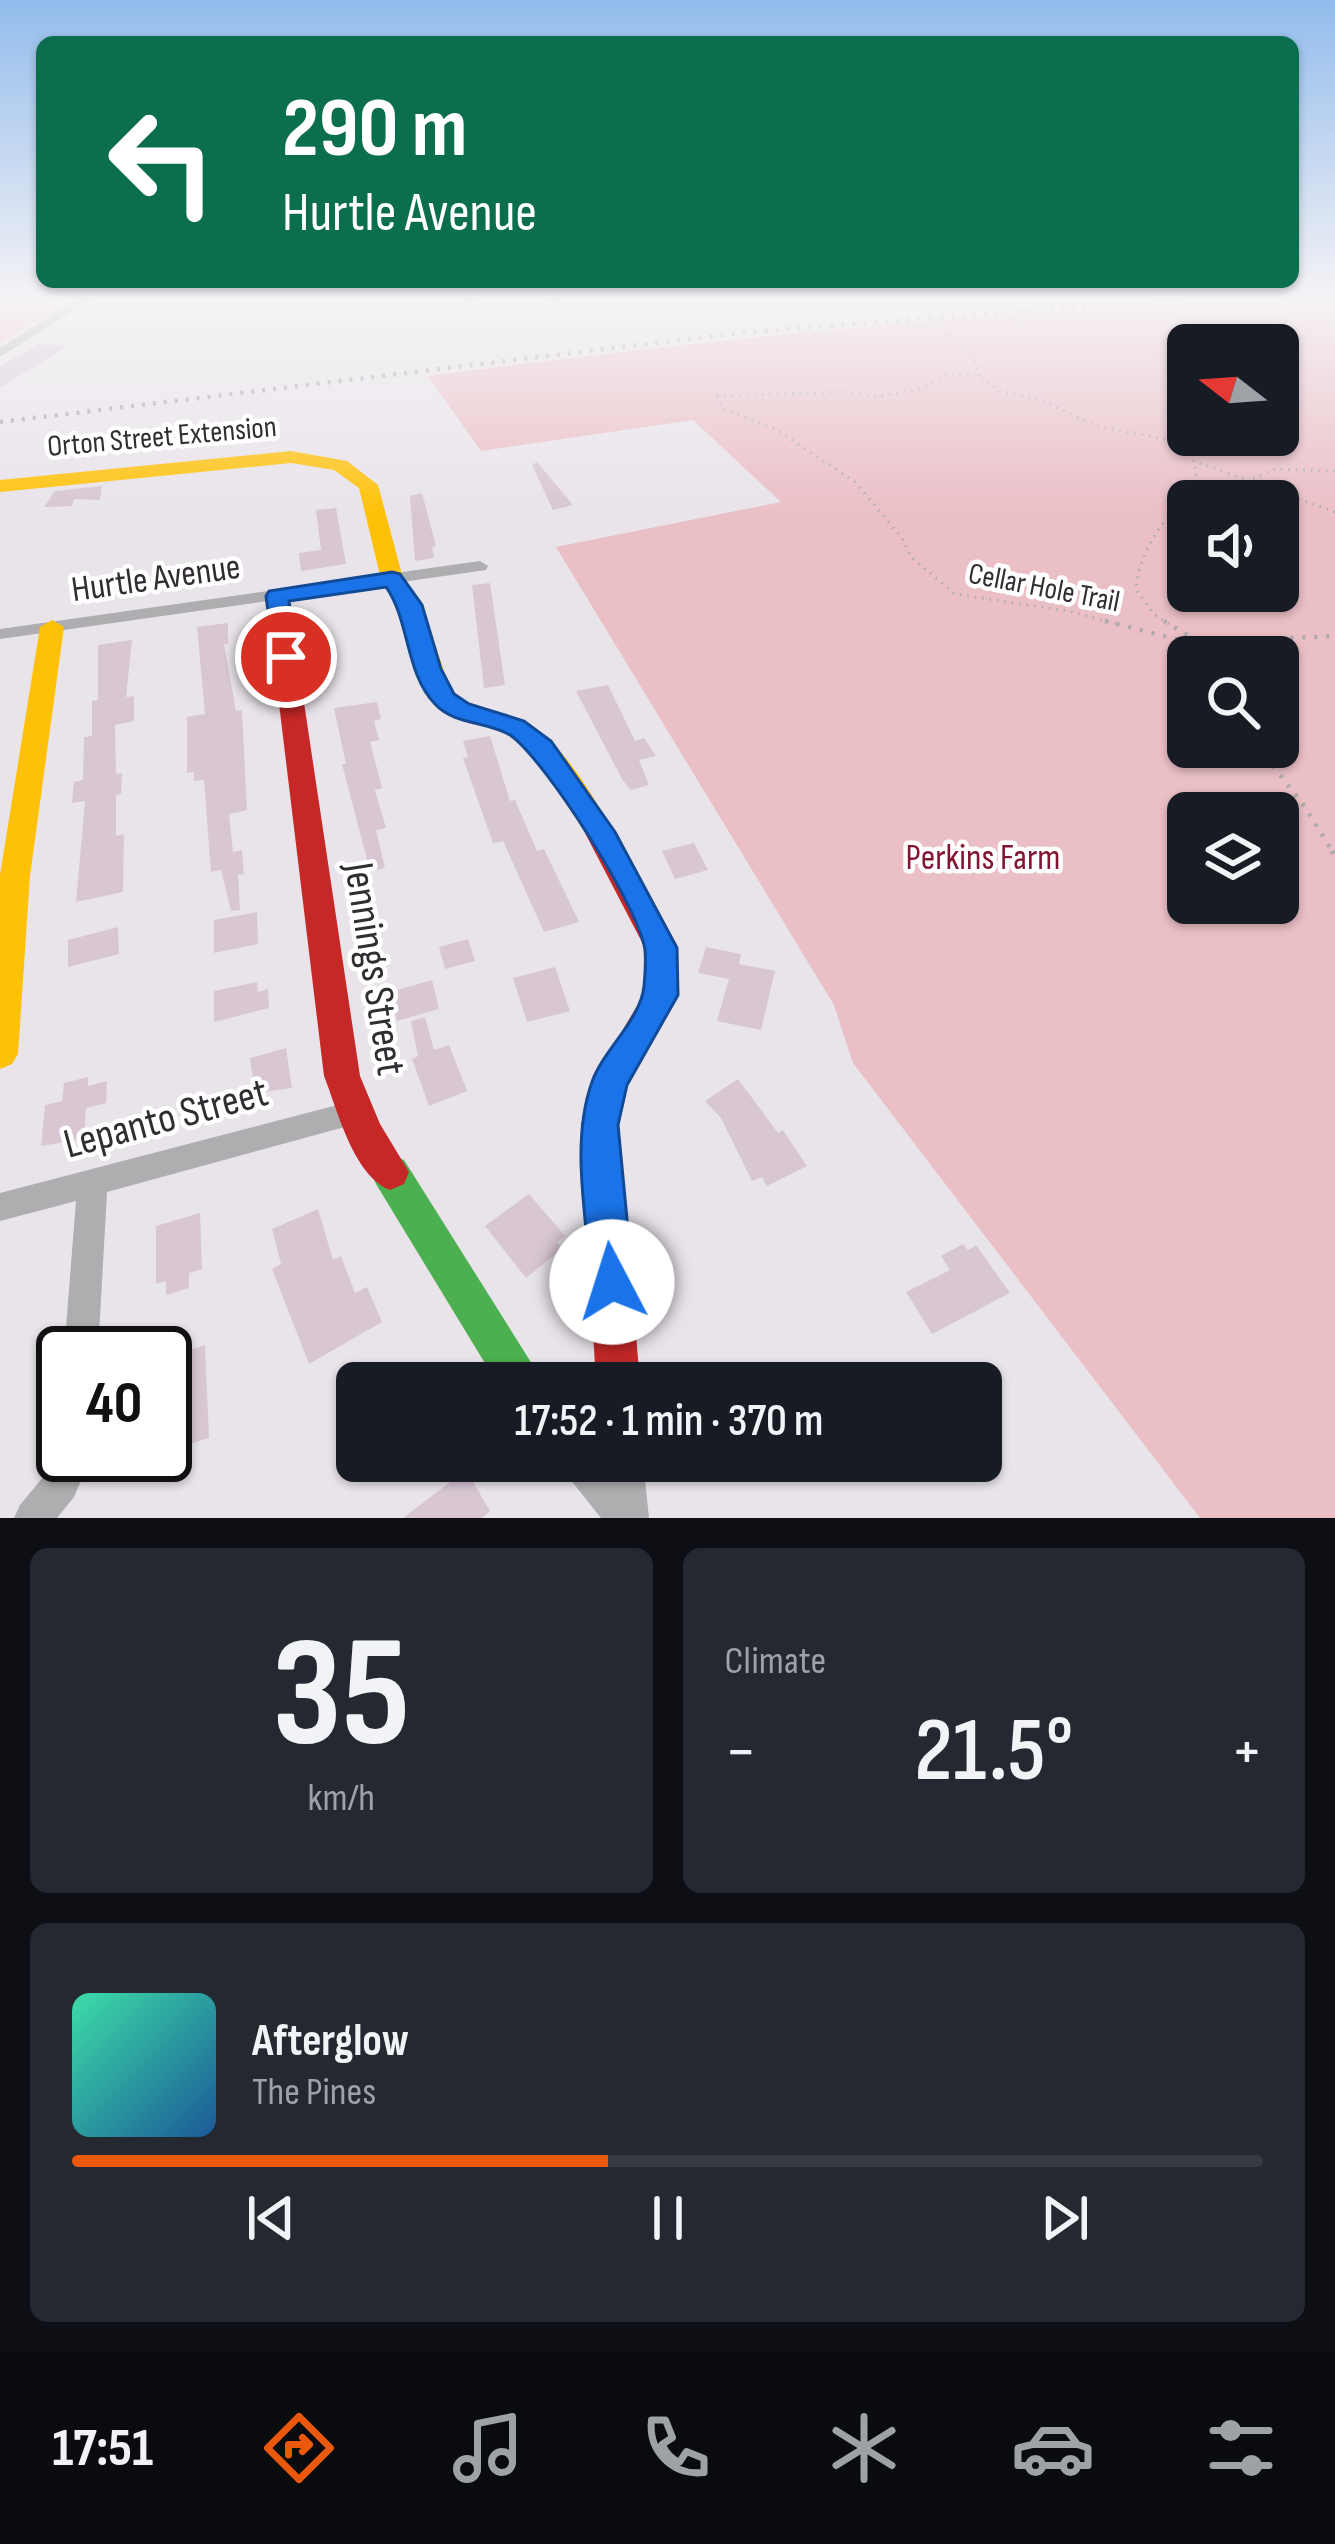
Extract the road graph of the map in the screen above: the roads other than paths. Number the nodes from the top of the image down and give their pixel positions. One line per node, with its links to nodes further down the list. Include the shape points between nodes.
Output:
1 (0, 486): 3 (street, Orton Street Extension, via 271,458 331,462 372,491)
2 (480, 566): 3 (street, Hurtle Avenue)
3 (392, 579): 4 (street, Hurtle Avenue); 13 (street, Orton Street Extension, via 411,605 444,699 515,727 542,747 616,857 661,948 661,995 610,1082 600,1125)
4 (277, 596): 5 (street, Hurtle Avenue); 8 (street, Jennings Street, via 322,954)
5 (52, 626): 6 (street, Hurtle Avenue); 7 (street, via 15,876)
6 (0, 634)
7 (0, 1054)
8 (353, 1113): 9 (street, Lepanto Street); 12 (street, Jennings Street)
9 (93, 1181): 10 (street, Lepanto Street); 11 (street)
10 (0, 1207)
11 (83, 1326)
12 (508, 1362)
13 (617, 1362)
14 (63, 1482): 17 (street)
15 (597, 1482): 18 (street)
16 (626, 1482): 18 (street)
17 (33, 1518)
18 (627, 1518)

